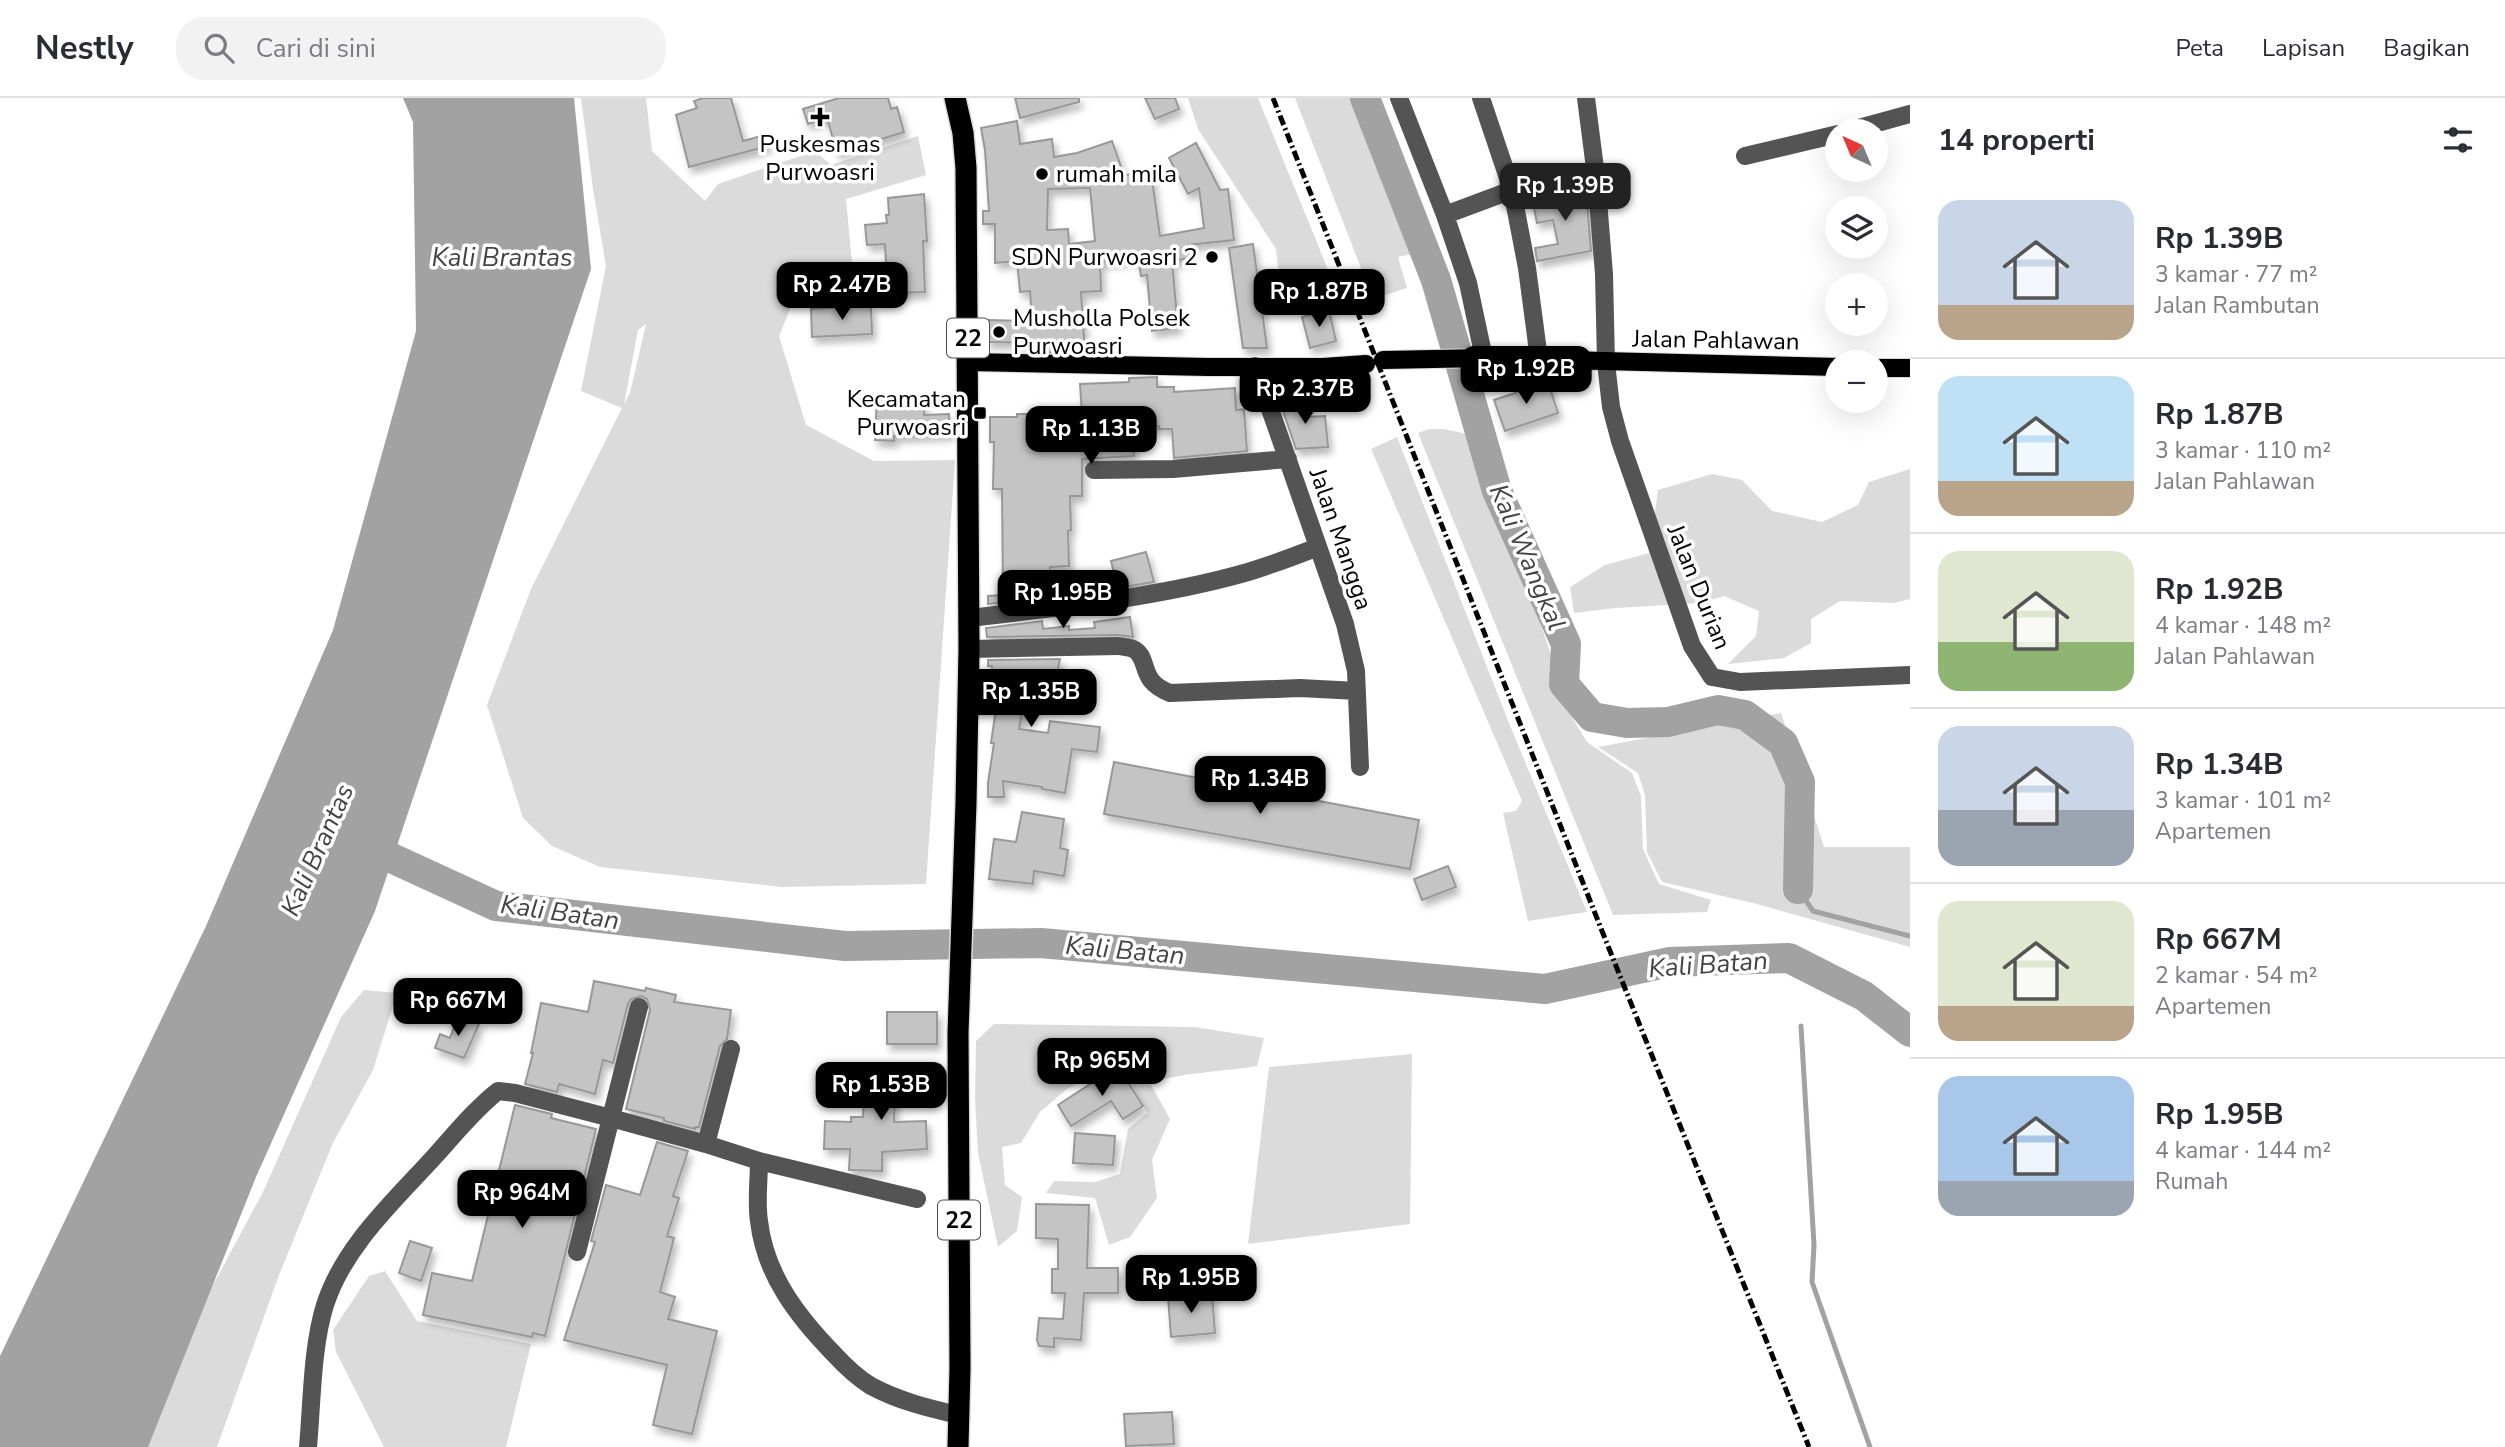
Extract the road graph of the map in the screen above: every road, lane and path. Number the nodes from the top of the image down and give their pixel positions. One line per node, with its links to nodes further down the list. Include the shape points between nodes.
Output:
1 (955, 98): 14 (highway, 22, via 967,168)
2 (1399, 98): 11 (street)
3 (1481, 98): 10 (street)
4 (1586, 98): 9 (street)
5 (1910, 114): 6 (street)
6 (1888, 120)
7 (1825, 137): 8 (street)
8 (1745, 156)
9 (1596, 176): 10 (street); 15 (street)
10 (1512, 190): 11 (street); 13 (street)
11 (1445, 215): 12 (street, via 1468,283)
12 (1478, 358): 13 (main road, Jalan Pahlawan); 16 (main road, Jalan Pahlawan)
13 (1539, 359): 15 (main road, Jalan Pahlawan)
14 (968, 362): 16 (main road, Jalan Pahlawan); 23 (highway, 22)
15 (1606, 363): 17 (main road, Jalan Pahlawan); 25 (street, Jalan Durian, via 1620,441 1671,594 1708,674 1740,682)
16 (1255, 366): 20 (street, Jalan Mangga)
17 (1825, 367)
18 (1888, 368): 19 (main road)
19 (1910, 368)
20 (1288, 459): 21 (street); 22 (street, Jalan Mangga)
21 (1094, 470)
22 (1318, 547): 23 (street, via 1194,585); 26 (street, Jalan Mangga, via 1345,624)
23 (969, 618): 24 (highway, 22)
24 (969, 649): 26 (street, via 1130,648 1137,652 1150,680 1170,693 1300,688); 35 (highway, 22, via 960,992)
25 (1910, 675)
26 (1357, 691): 27 (street, Jalan Mangga)
27 (1360, 767)
28 (639, 1007): 30 (street)
29 (731, 1049): 31 (street)
30 (611, 1118): 31 (street); 34 (street); 36 (street, via 498,1091 469,1118 366,1233 335,1279 320,1324)
31 (706, 1144): 32 (street)
32 (759, 1161): 33 (street); 35 (street, via 758,1220 763,1241 775,1277 798,1313 868,1384 913,1404)
33 (917, 1199)
34 (577, 1252)
35 (958, 1415): 37 (highway, 22)
36 (308, 1447)
37 (958, 1447)

